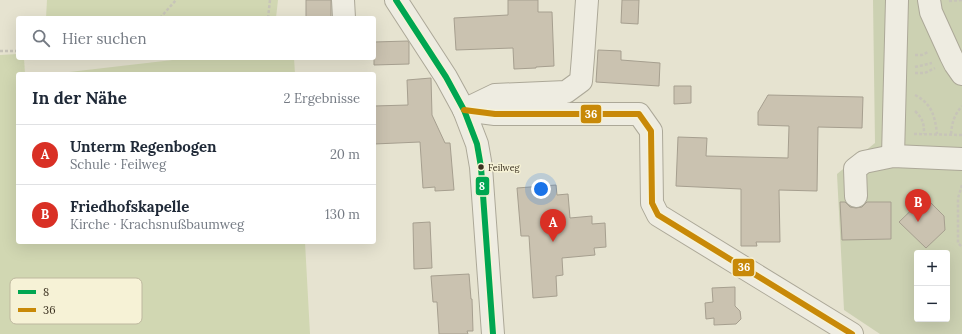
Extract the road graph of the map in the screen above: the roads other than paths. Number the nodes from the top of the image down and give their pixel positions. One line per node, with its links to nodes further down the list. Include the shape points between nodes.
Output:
1 (343, 0): 6 (street)
2 (396, 0): 8 (street, via 446,77)
3 (587, 0): 8 (street, via 581,82 566,92 495,95)
4 (896, 0): 9 (street)
5 (928, 0): 7 (street)
6 (344, 16)
7 (952, 56)
8 (464, 110): 12 (street, via 477,144 481,167); 13 (street, via 495,114 639,114 651,131 652,203 658,215)
9 (893, 156): 10 (street); 11 (street, via 864,162 855,169)
10 (962, 158)
11 (856, 196)
12 (493, 334)
13 (852, 334)

